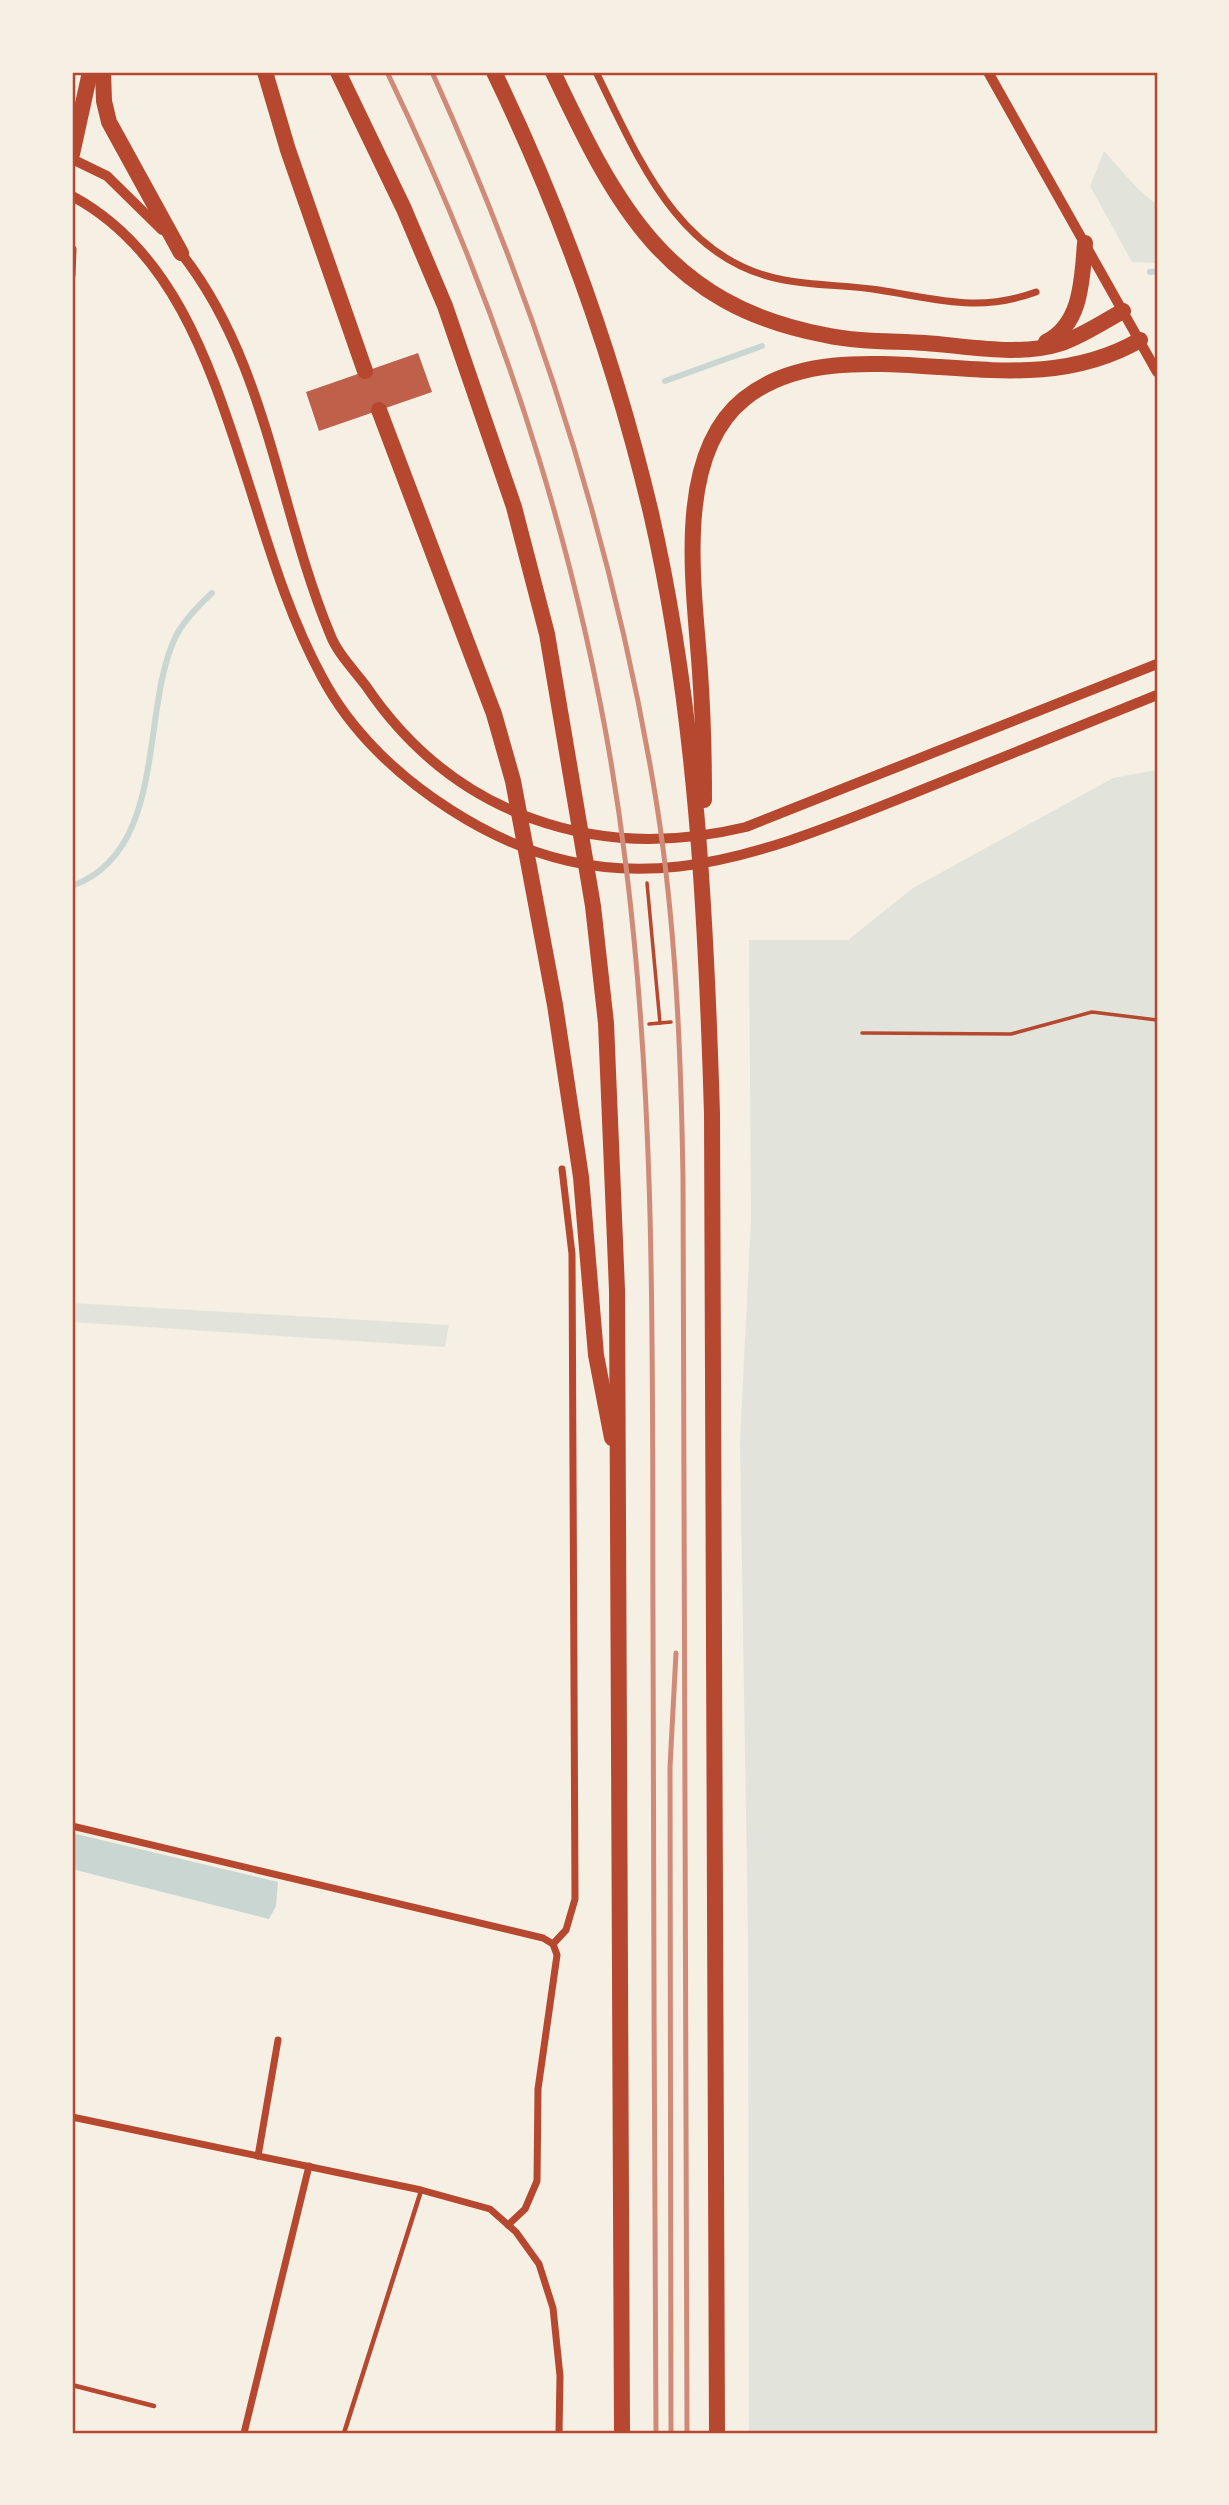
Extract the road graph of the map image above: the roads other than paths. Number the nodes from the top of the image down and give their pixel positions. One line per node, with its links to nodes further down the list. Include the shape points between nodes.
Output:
1 (90, 72): 9 (highway)
2 (103, 72): 13 (highway, via 109,122)
3 (265, 72): 19 (highway)
4 (338, 72): 26 (highway, via 404,209 483,408 547,634 593,906 606,1023)
5 (494, 72): 24 (highway, via 559,218 594,315 651,515 691,758)
6 (553, 72): 18 (highway, via 622,205 652,242 711,292 772,321 825,335)
7 (596, 72): 15 (street, via 649,179 668,206 704,243 745,269 783,280 879,290 959,305 1011,301)
8 (988, 72): 11 (street)
9 (72, 156): 13 (street, via 107,176)
10 (72, 196): 23 (street, via 122,232 153,266 194,330 227,415 286,598 323,680 376,749 408,779 466,819 548,855 590,865 646,870 721,862 785,843)
11 (1085, 243): 16 (street); 18 (highway, via 1082,280 1071,318 1054,338)
12 (73, 249): 14 (street)
13 (181, 253): 22 (street, via 235,341 331,638 404,734 460,782 526,817 611,839 711,836 783,815)
14 (72, 275)
15 (1036, 292)
16 (1123, 311): 17 (street); 18 (highway, via 1079,336)
17 (1140, 340): 20 (street); 24 (highway, via 1105,358 1038,371 884,364 828,367 768,385 726,415 699,477 694,523 704,731)
18 (1036, 347)
19 (365, 371)
20 (1157, 372)
21 (379, 410): 26 (highway, via 494,714 513,781 555,1005 589,1236 596,1355)
22 (1157, 664)
23 (1157, 695)
24 (704, 901): 41 (highway, via 712,1127)
25 (562, 1169): 28 (street, via 572,1254 575,1899 566,1930)
26 (620, 1481): 40 (highway)
27 (72, 1826): 28 (street)
28 (553, 1944): 34 (street, via 555,1986 538,2089 537,2181 525,2209)
29 (278, 2040): 31 (street)
30 (72, 2117): 31 (street)
31 (258, 2156): 32 (street)
32 (309, 2166): 33 (street); 37 (street)
33 (421, 2190): 34 (street, via 490,2209); 38 (lane)
34 (508, 2225): 39 (street, via 539,2264 552,2308)
35 (72, 2385): 36 (lane)
36 (154, 2406)
37 (244, 2433)
38 (344, 2433)
39 (559, 2433)
40 (622, 2433)
41 (717, 2433)

